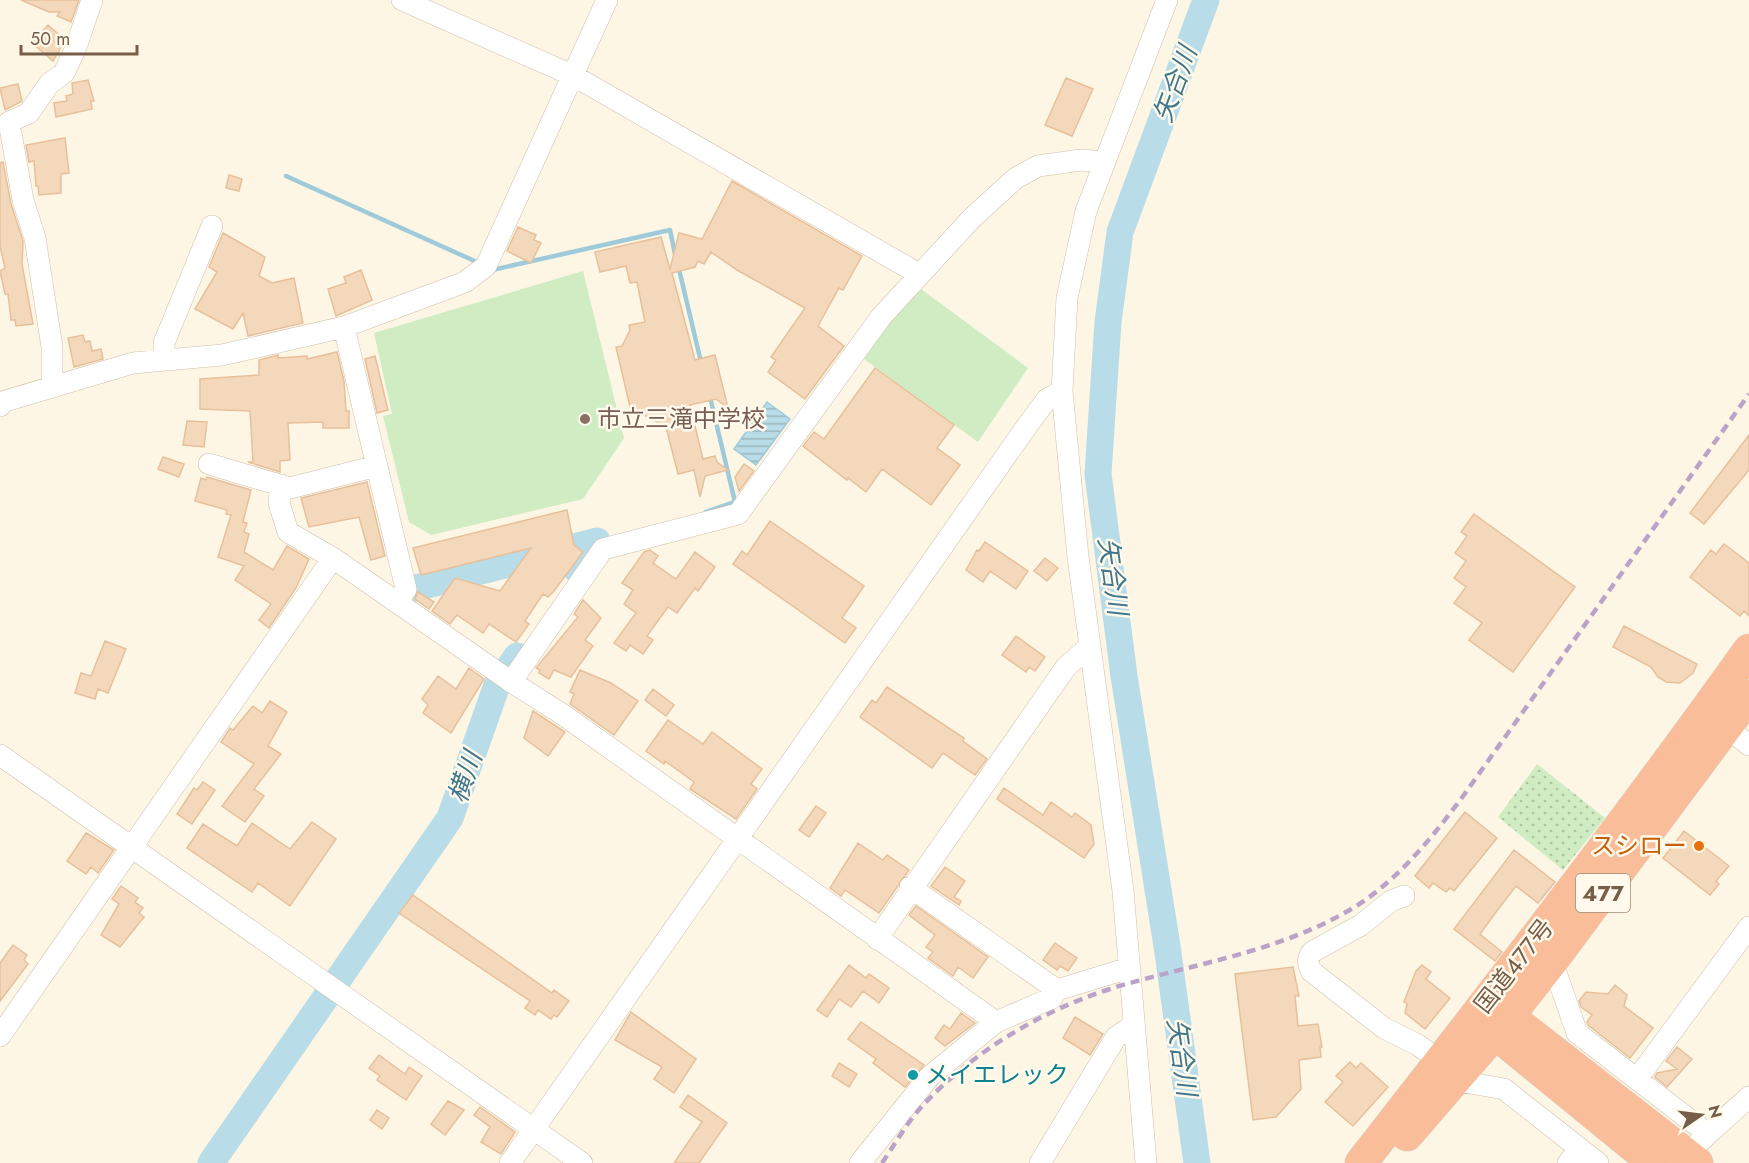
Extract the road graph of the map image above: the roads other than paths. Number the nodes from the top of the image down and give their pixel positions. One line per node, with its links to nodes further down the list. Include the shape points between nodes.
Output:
1 (92, 0): 11 (street, via 64,73 49,84 29,113 9,122 23,200 35,238 52,347)
2 (402, 0): 5 (street)
3 (607, 0): 5 (street)
4 (1167, 0): 6 (street)
5 (574, 76): 8 (street); 9 (street, via 486,266 465,282)
6 (1103, 162): 8 (street, via 1059,162 1027,171 972,218); 12 (street, via 1086,211 1067,298)
7 (212, 226): 10 (street, via 164,343)
8 (919, 274): 21 (street, via 882,317 738,514 603,549)
9 (344, 327): 10 (street, via 222,355); 15 (street)
10 (164, 360): 11 (street, via 133,363)
11 (52, 387): 13 (street, via 2,402)
12 (1062, 391): 19 (street); 25 (street, via 1047,399 1026,426)
13 (0, 406)
14 (209, 464): 16 (street)
15 (377, 466): 16 (street, via 294,487); 18 (street, via 406,589)
16 (281, 485): 17 (street, via 279,503 288,532)
17 (333, 558): 18 (street); 26 (street)
18 (398, 602): 21 (street)
19 (1090, 646): 27 (street, via 1066,667); 32 (street)
20 (1749, 650): 34 (highway, 国道477号 / 477, via 1533,943)
21 (506, 679): 25 (street, via 562,714)
22 (1749, 696): 23 (highway, 国道477号 / 477)
23 (1738, 736): 31 (highway, 国道477号 / 477)
24 (0, 755): 26 (street)
25 (737, 840): 30 (street); 41 (street)
26 (132, 847): 37 (street); 41 (street)
27 (910, 887): 30 (street); 33 (street)
28 (1404, 897): 38 (street, via 1391,901 1361,925 1312,952 1308,964 1384,1028 1418,1046)
29 (1749, 927): 39 (street)
30 (877, 939): 35 (street)
31 (1552, 961): 34 (highway, 国道477号 / 477); 39 (street, via 1577,1033)
32 (1129, 968): 33 (street); 36 (street)
33 (1057, 990): 35 (street, via 1052,998)
34 (1495, 1020): 38 (highway, 国道477号 / 477); 42 (highway); 52 (highway)
35 (996, 1022): 46 (street, via 929,1077)
36 (1134, 1025): 47 (street, via 1116,1037); 48 (street)
37 (0, 1036)
38 (1443, 1073): 43 (street, via 1465,1082 1504,1089); 49 (highway, 国道477号 / 477); 50 (highway, 国道477号 / 477)
39 (1637, 1079): 42 (street)
40 (1749, 1097): 42 (street)
41 (533, 1130): 44 (street); 45 (street)
42 (1700, 1147)
43 (1574, 1156): 51 (street)
44 (510, 1163)
45 (582, 1163)
46 (860, 1163)
47 (1040, 1163)
48 (1146, 1163)
49 (1361, 1163)
50 (1384, 1163)
51 (1598, 1163)
52 (1654, 1163)

